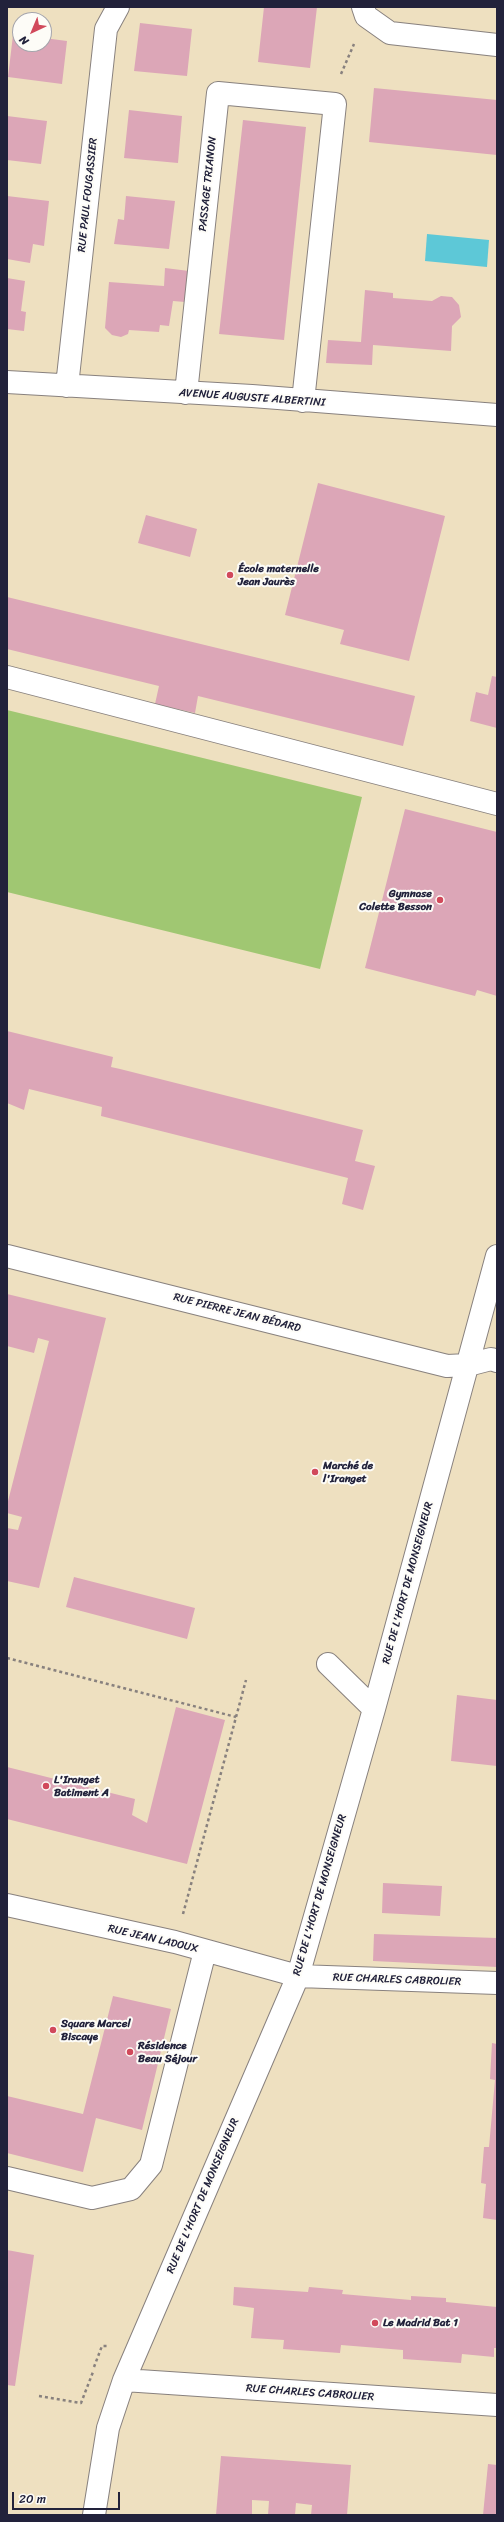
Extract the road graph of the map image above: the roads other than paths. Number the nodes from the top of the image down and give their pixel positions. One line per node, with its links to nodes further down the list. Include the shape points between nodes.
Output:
1 (118, 7): 5 (street, RUE PAUL FOUGASSIER, via 106,29)
2 (365, 12): 3 (street, via 390,33)
3 (497, 45)
4 (7, 382): 5 (street, AVENUE AUGUSTE ALBERTINI)
5 (67, 386): 6 (street, AVENUE AUGUSTE ALBERTINI)
6 (186, 393): 7 (street, AVENUE AUGUSTE ALBERTINI); 7 (street, PASSAGE TRIANON, via 218,93 335,104)
7 (304, 401): 8 (street, AVENUE AUGUSTE ALBERTINI)
8 (497, 415)
9 (7, 677): 10 (street)
10 (497, 804)
11 (7, 1256): 14 (street, RUE PIERRE JEAN BÉDARD, via 447,1366)
12 (497, 1256): 14 (street, RUE DE L'HORT DE MONSEIGNEUR)
13 (497, 1361): 14 (street, RUE PIERRE JEAN BÉDARD)
14 (468, 1365): 16 (street, RUE DE L'HORT DE MONSEIGNEUR)
15 (328, 1664): 16 (street)
16 (374, 1709): 19 (street, RUE DE L'HORT DE MONSEIGNEUR)
17 (7, 1906): 18 (street, RUE JEAN LADOUX, via 175,1942)
18 (205, 1951): 19 (street, RUE JEAN LADOUX); 21 (street, via 151,2165 131,2190 92,2198)
19 (298, 1976): 20 (street, RUE CHARLES CABROLIER); 22 (street, RUE DE L'HORT DE MONSEIGNEUR)
20 (497, 1983)
21 (7, 2178)
22 (124, 2380): 23 (street, RUE CHARLES CABROLIER); 24 (street, RUE DE L'HORT DE MONSEIGNEUR, via 108,2428)
23 (497, 2405)
24 (94, 2515)

